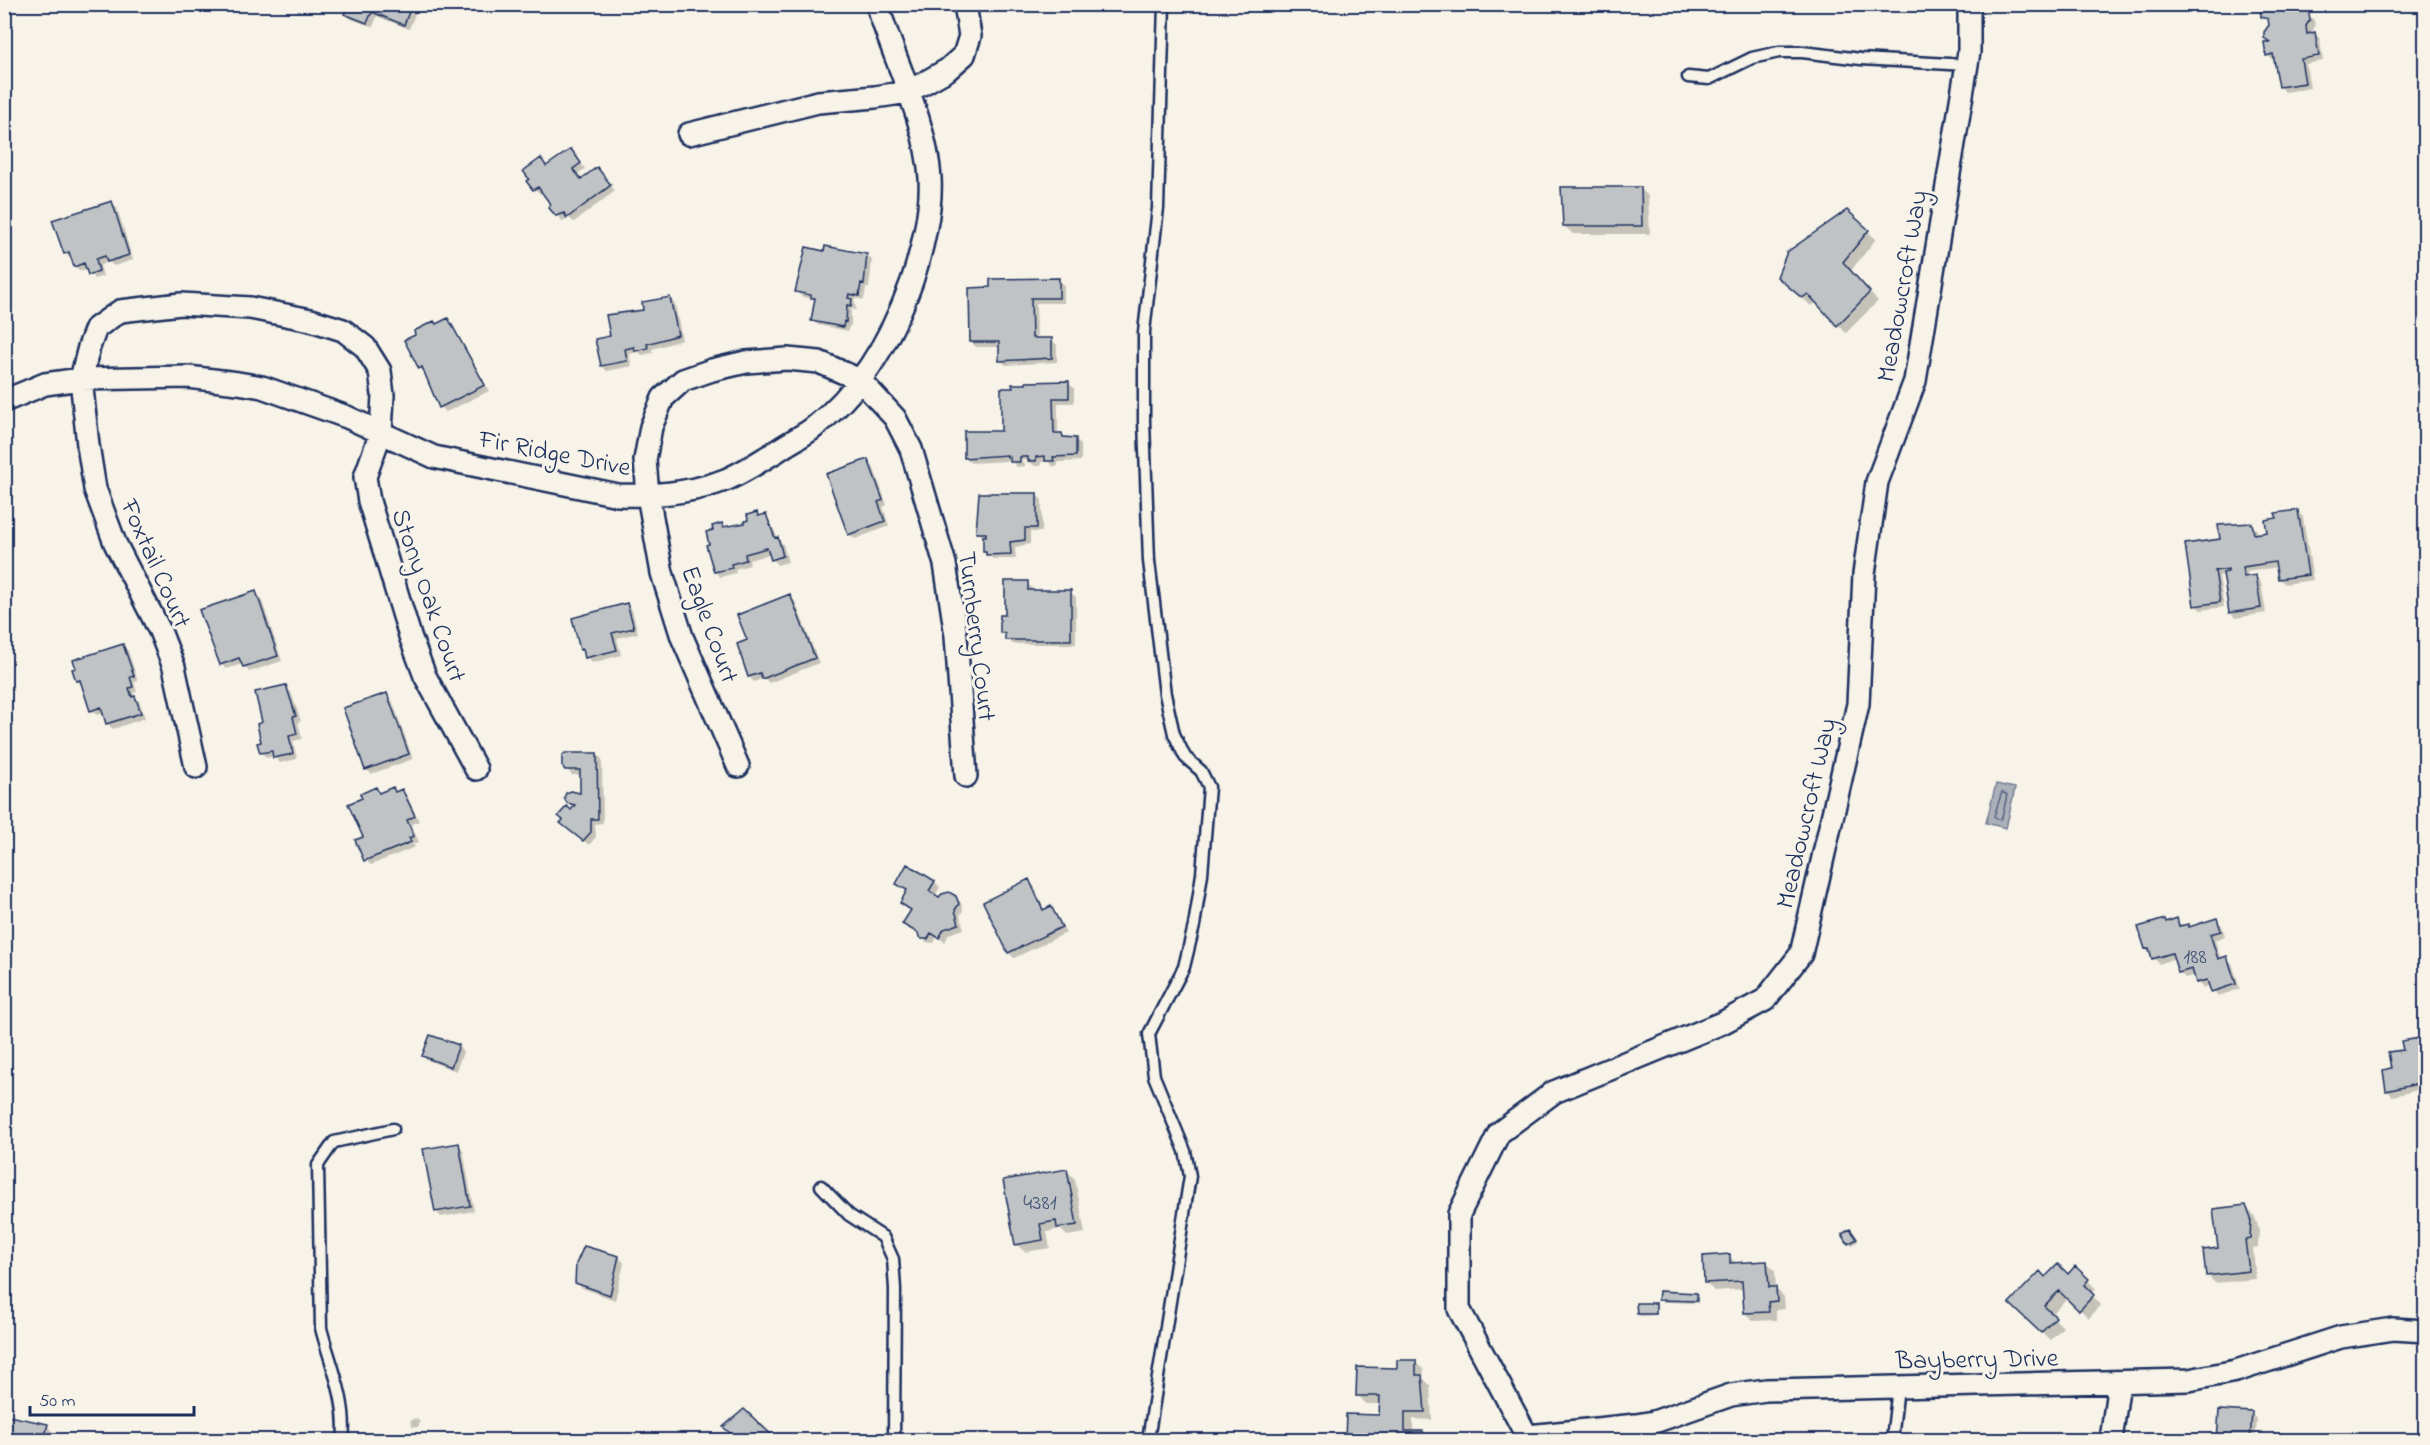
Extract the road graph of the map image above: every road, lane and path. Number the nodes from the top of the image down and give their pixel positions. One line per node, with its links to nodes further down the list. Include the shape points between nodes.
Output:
1 (878, 4): 7 (street, Fir Ridge Drive)
2 (965, 4): 7 (street, via 970,36 964,55 947,70)
3 (1164, 4): 26 (lane, via 1158,208 1144,332 1149,561 1165,694 1174,734 1185,757 1202,771 1209,787 1194,926 1184,967 1149,1034 1154,1076 1185,1151 1190,1176)
4 (1969, 4): 5 (street, Meadowcroft Way)
5 (1967, 65): 6 (lane, via 1779,52 1752,58 1710,79); 23 (street, Meadowcroft Way, via 1915,381 1877,482 1864,574 1858,704 1801,954 1765,1000 1722,1023 1545,1098 1499,1133 1459,1214 1459,1309)
6 (1688, 77)
7 (908, 92): 8 (street, via 818,102); 10 (street, Fir Ridge Drive, via 922,131 930,179 926,220 918,263 903,305 880,352)
8 (689, 134)
9 (81, 379): 11 (street, Fir Ridge Drive, via 45,384); 12 (street, Fir Ridge Drive, via 188,377 262,387); 12 (street, Stony Oak Court, via 96,328 120,311 181,304 249,308 343,330 365,347 380,371); 15 (street, Foxtail Court, via 95,489 115,543 160,631 174,668)
10 (860, 380): 13 (street, Fir Ridge Drive, via 811,430 754,465 725,480); 13 (street, Eagle Court, via 819,362 787,359 746,362 682,380 663,398 651,427 645,460); 17 (street, Turnberry Court, via 895,418 911,449 942,553 956,636)
11 (4, 401)
12 (381, 432): 13 (street, Fir Ridge Drive, via 434,457 618,495); 16 (street, Stony Oak Court, via 365,477 369,501 424,676)
13 (648, 495): 14 (street, Eagle Court, via 662,573 682,637)
14 (738, 766)
15 (196, 767)
16 (476, 769)
17 (966, 776)
18 (393, 1129): 24 (lane, via 334,1142 318,1165 321,1328 337,1376)
19 (821, 1186): 25 (lane, via 849,1215 883,1237 893,1259)
20 (2426, 1331): 21 (street, Bayberry Drive, via 2392,1329 2341,1337 2236,1371 2189,1380)
21 (2119, 1382): 22 (street, Bayberry Drive); 28 (street)
22 (1898, 1387): 23 (street, Bayberry Drive, via 1766,1390 1731,1395 1654,1422); 27 (lane)
23 (1528, 1438)
24 (344, 1440)
25 (894, 1440)
26 (1148, 1440)
27 (1892, 1440)
28 (2111, 1440)

